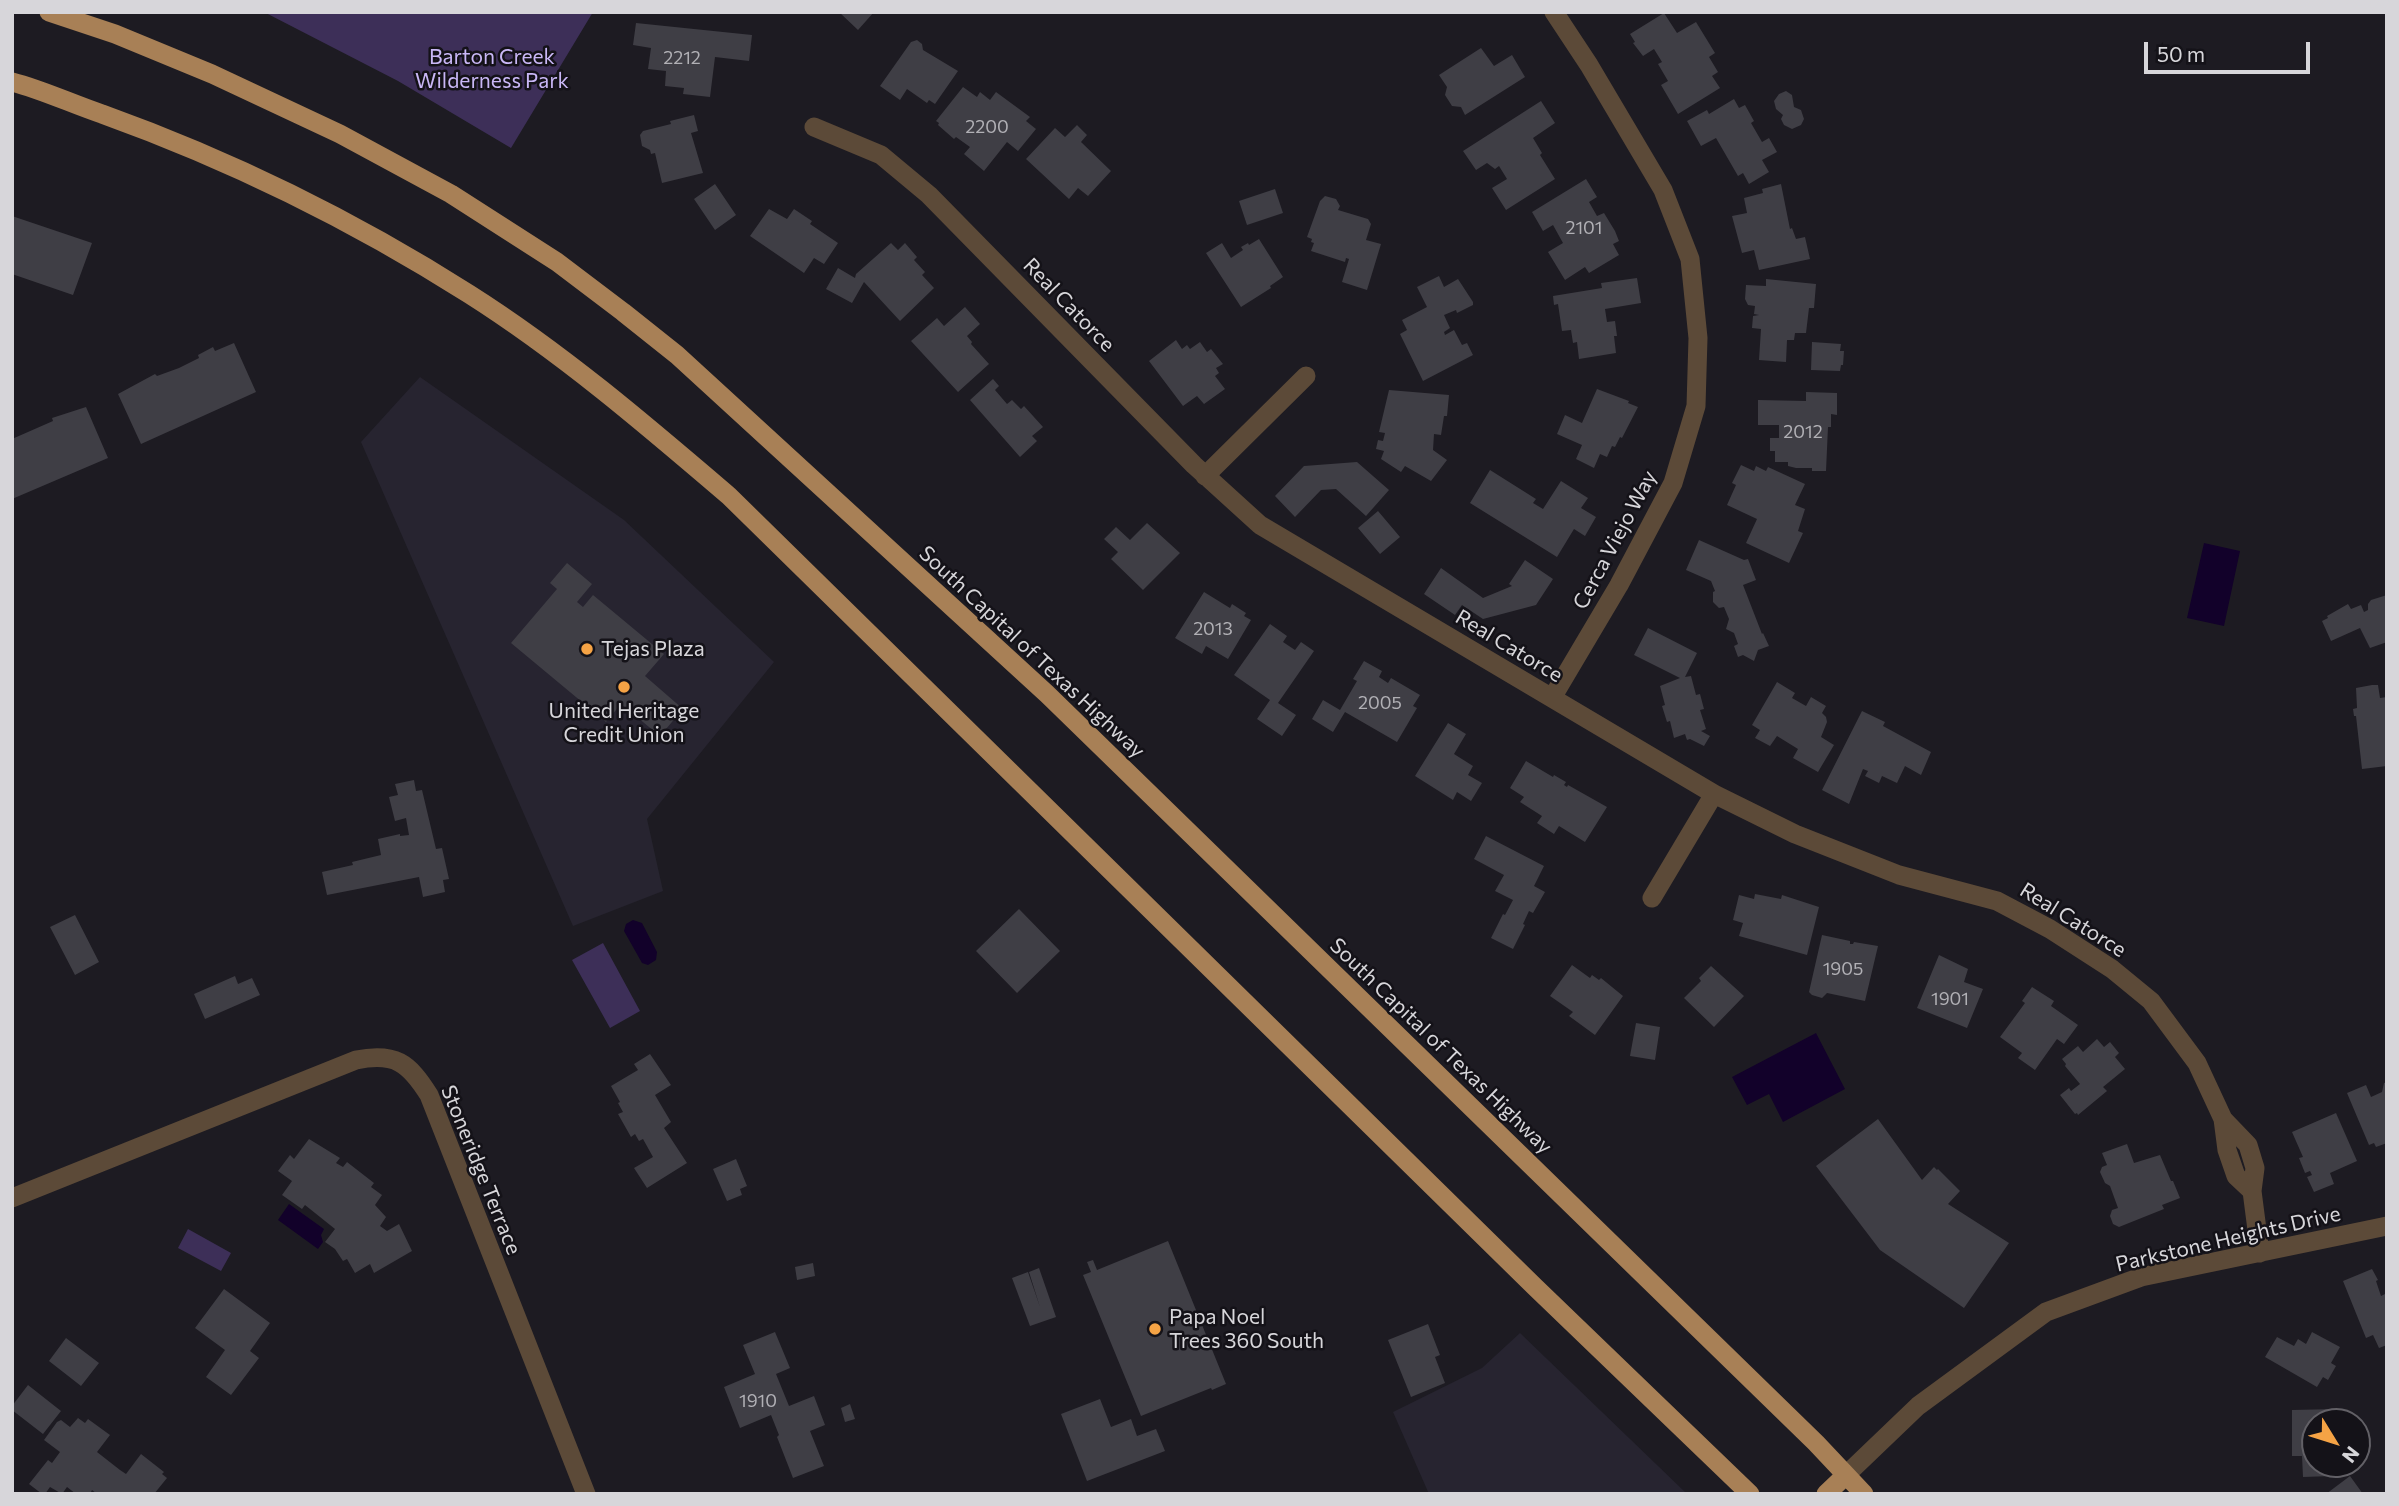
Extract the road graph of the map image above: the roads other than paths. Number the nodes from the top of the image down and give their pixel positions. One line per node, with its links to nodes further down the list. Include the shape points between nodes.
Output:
1 (49, 12): 13 (highway, South Capital of Texas Highway, via 212,74 340,134 440,188 557,262 677,355 1047,694)
2 (1555, 12): 7 (street, Cerca Viejo Way, via 1663,190 1690,259 1698,338 1696,406 1673,483)
3 (12, 82): 15 (highway, via 195,150 369,235 470,295 641,421 729,496)
4 (814, 127): 6 (street, Real Catorce, via 881,155 929,195)
5 (1306, 376): 6 (street)
6 (1205, 476): 7 (street, Real Catorce, via 1260,525)
7 (1552, 698): 8 (street, Real Catorce)
8 (1714, 794): 9 (street); 12 (street, Real Catorce, via 1795,834 1899,875 1997,901 2112,969 2151,1001 2197,1063 2223,1119 2236,1176 2252,1191)
9 (1652, 898)
10 (12, 1198): 14 (street, Stoneridge Terrace, via 356,1060 387,1057 402,1063 416,1074 429,1095)
11 (2387, 1226): 12 (street, Parkstone Heights Drive)
12 (2260, 1254): 13 (street, Parkstone Heights Drive, via 2141,1277 2046,1312 1918,1406)
13 (1846, 1475): 16 (highway); 17 (highway, South Capital of Texas Highway)
14 (586, 1494)
15 (1750, 1494)
16 (1826, 1494)
17 (1864, 1494)

